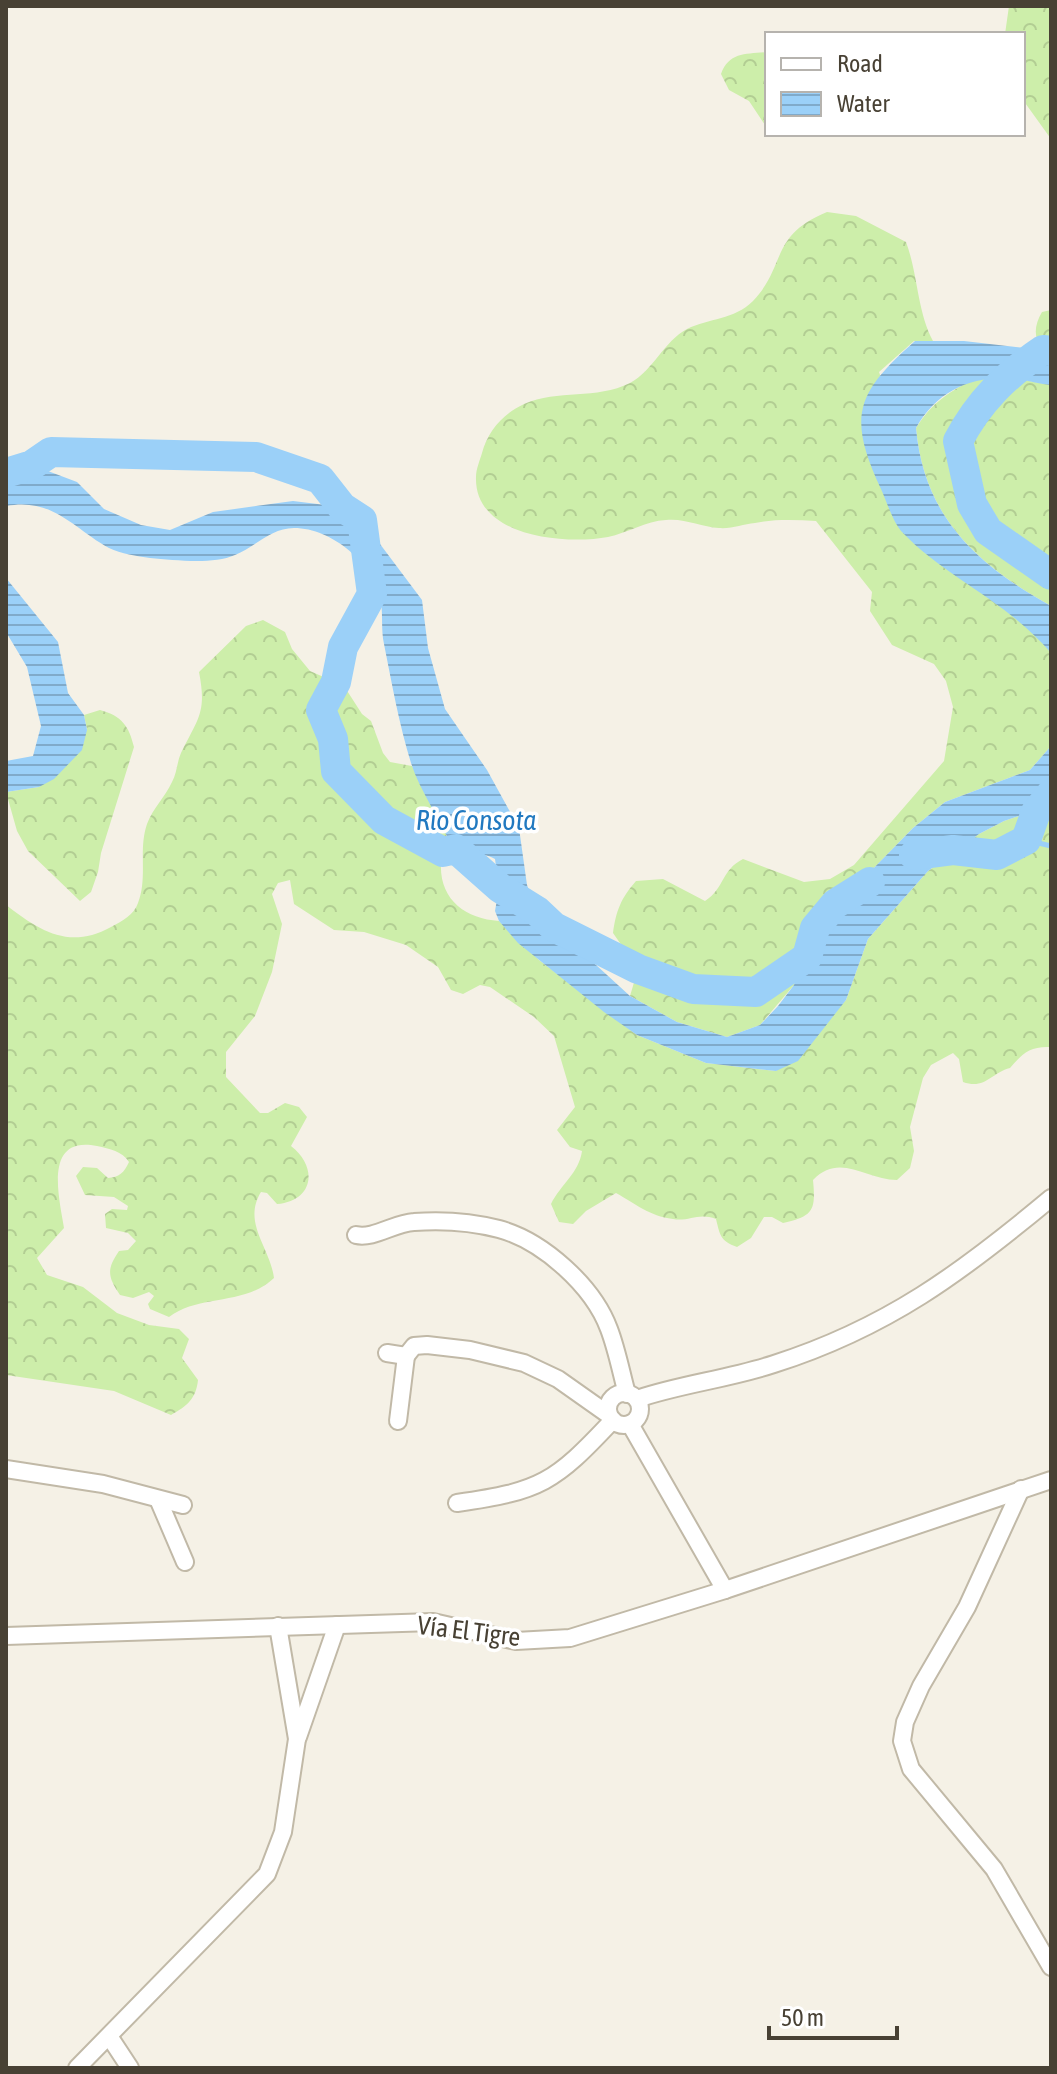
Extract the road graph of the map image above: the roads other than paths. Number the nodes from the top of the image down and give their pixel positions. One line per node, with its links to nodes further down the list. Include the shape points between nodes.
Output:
1 (1051, 1198): 5 (street, via 973,1263 876,1325 773,1364)
2 (356, 1235): 5 (street, via 365,1237 411,1222 466,1223 502,1230 544,1252 594,1301)
3 (387, 1353): 4 (street)
4 (406, 1356): 6 (street, via 414,1346 427,1345 503,1356 558,1379); 7 (street)
5 (632, 1396): 6 (street, via 611,1400); 6 (street, via 639,1416)
6 (617, 1420): 12 (street, via 541,1486); 15 (street)
7 (398, 1421)
8 (6, 1469): 11 (street, via 103,1484)
9 (1051, 1480): 10 (street, Vía El Tigre)
10 (1021, 1489): 15 (street, Vía El Tigre); 20 (street, via 967,1607 921,1686 902,1741 911,1769 994,1869)
11 (158, 1499): 13 (street); 14 (street)
12 (457, 1503)
13 (183, 1505)
14 (185, 1562)
15 (725, 1590): 16 (street, Vía El Tigre, via 570,1638 516,1641 433,1622)
16 (337, 1625): 17 (street, Vía El Tigre); 19 (street)
17 (278, 1626): 18 (street, Vía El Tigre); 19 (street)
18 (6, 1636)
19 (297, 1739): 21 (street, via 283,1832 267,1874)
20 (1051, 1967)
21 (109, 2036): 22 (street); 23 (street)
22 (77, 2068)
23 (130, 2068)

